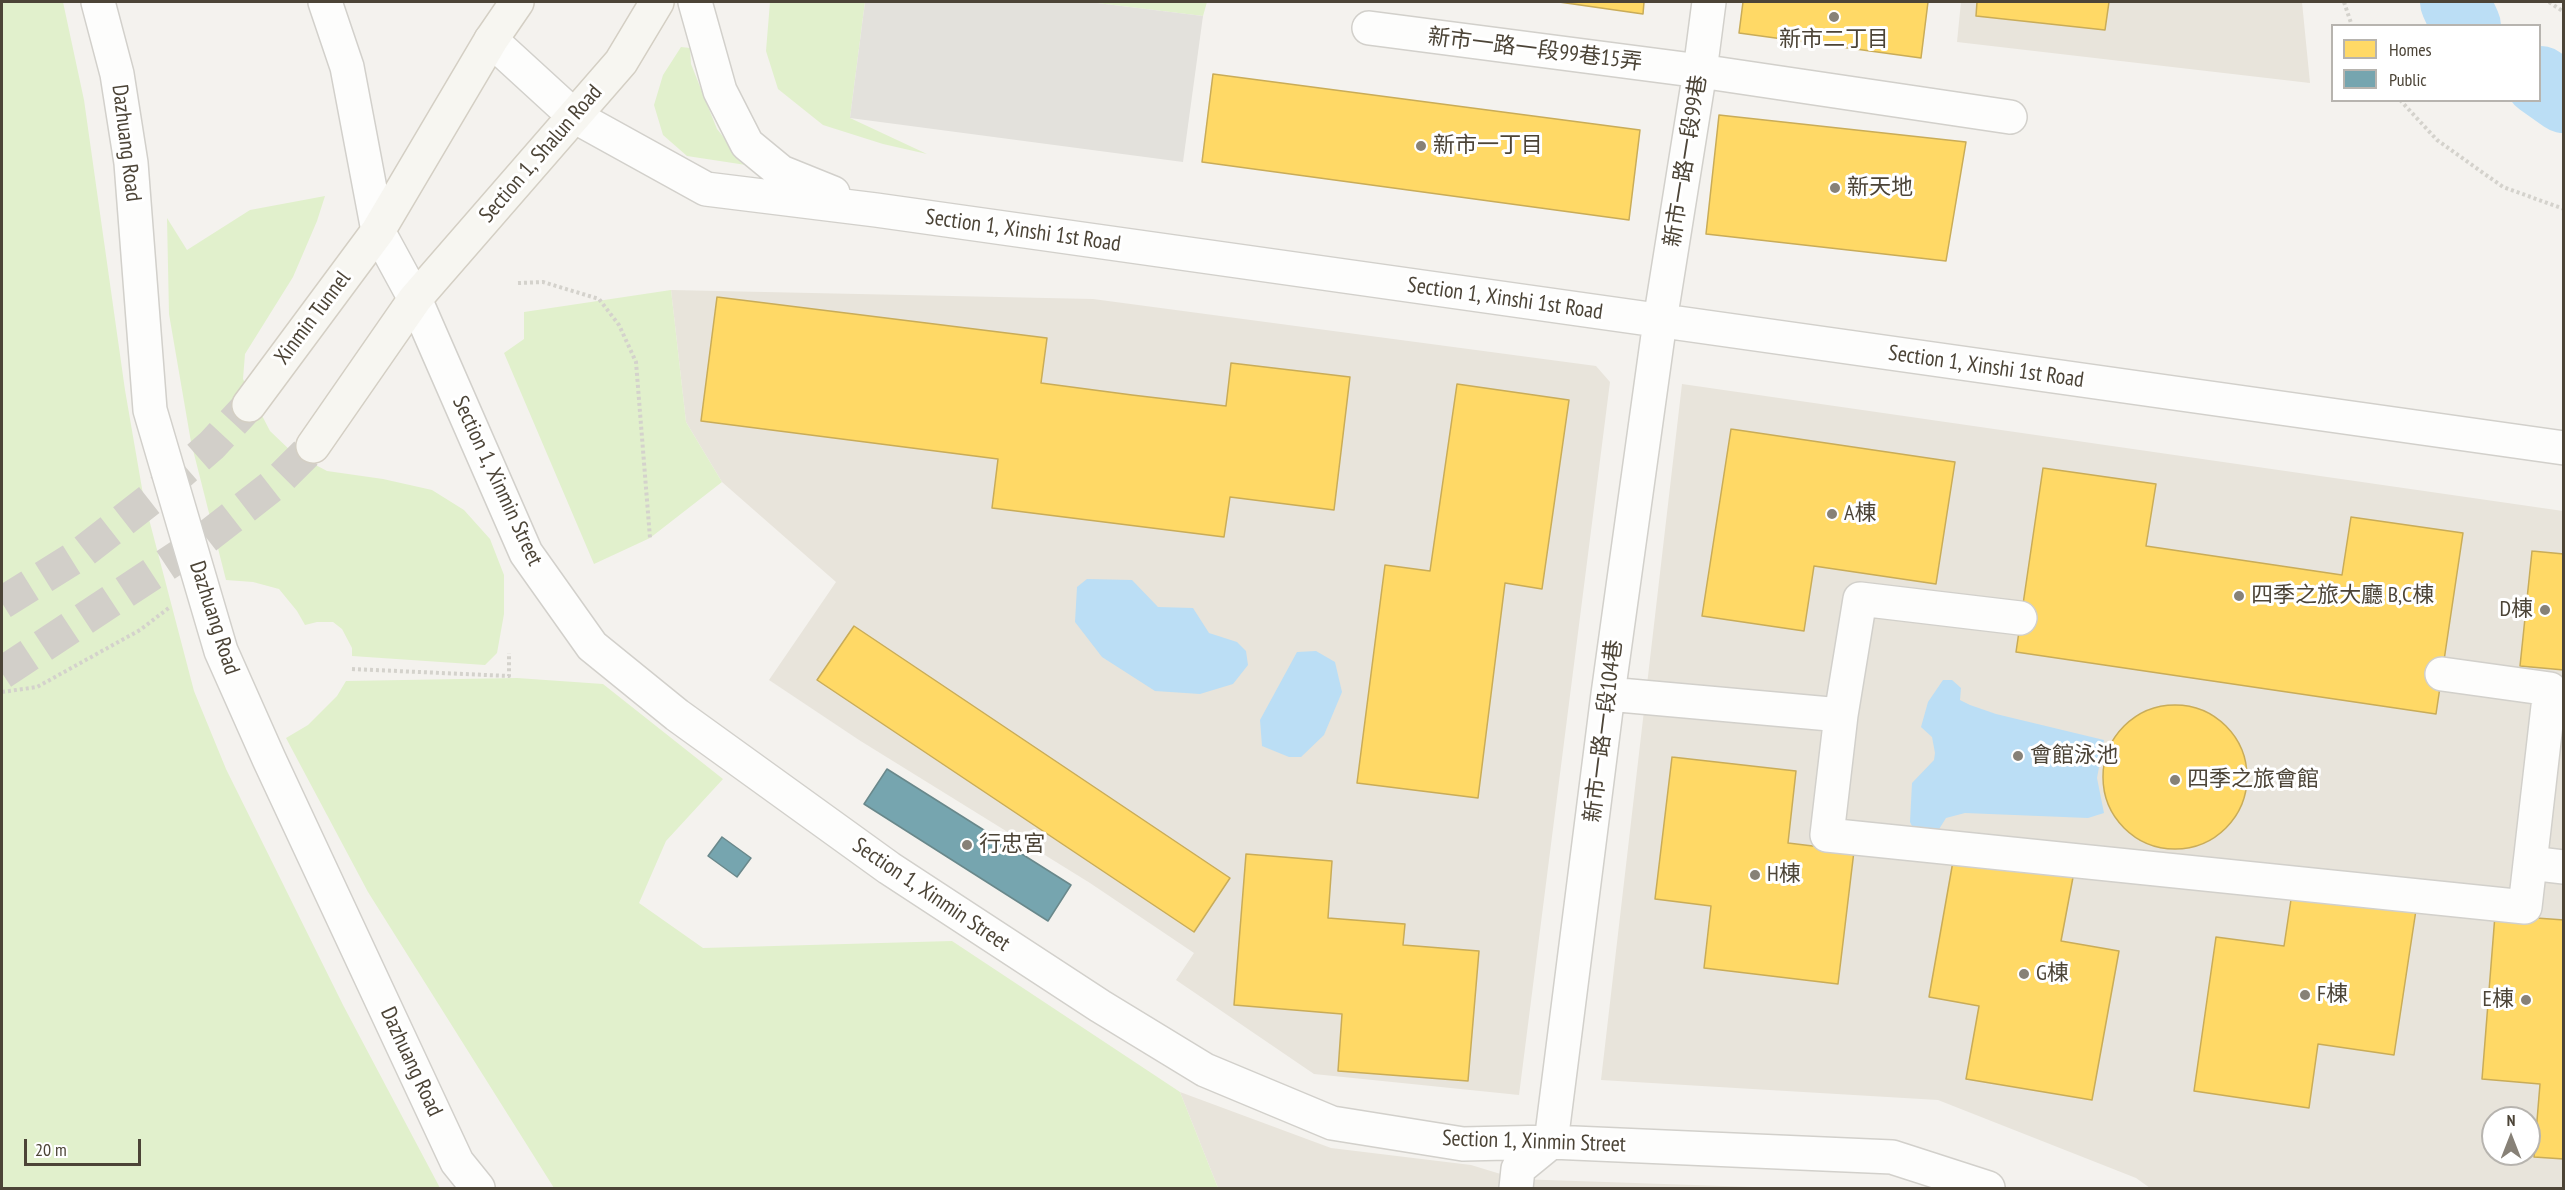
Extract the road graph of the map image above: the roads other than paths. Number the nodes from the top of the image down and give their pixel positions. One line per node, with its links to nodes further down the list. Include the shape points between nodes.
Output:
1 (98, 2): 26 (street, Dazhuang Road, via 117,74 131,163 150,410 221,651 457,1162)
2 (325, 2): 13 (street, Section 1, Xinmin Street, via 347,67)
3 (517, 2): 8 (street)
4 (657, 2): 10 (street, Section 1, Shalun Road, via 621,62)
5 (695, 2): 12 (street, via 720,91 747,144 781,172)
6 (1709, 2): 9 (street, 新市一路一段99巷)
7 (1369, 28): 9 (street, 新市一路一段99巷15弄)
8 (491, 40): 10 (street, Section 1, Xinshi 1st Road); 13 (street)
9 (1700, 71): 11 (street, 新市一路一段99巷15弄); 15 (street, 新市一路一段99巷)
10 (574, 116): 12 (street, Section 1, Xinshi 1st Road, via 706,189); 14 (street, Section 1, Shalun Road)
11 (2010, 117)
12 (876, 210): 15 (street, Section 1, Xinshi 1st Road)
13 (378, 231): 14 (street, Section 1, Xinmin Street); 16 (street, Xinmin Tunnel)
14 (415, 299): 17 (street); 25 (street, Section 1, Xinmin Street, via 526,553 592,646 677,715 889,868 1204,1070 1332,1123 1462,1144)
15 (1660, 321): 18 (street, Section 1, Xinshi 1st Road); 21 (street, 新市一路一段104巷)
16 (249, 405)
17 (313, 446)
18 (2564, 448)
19 (2020, 618): 22 (street, via 1860,599)
20 (2442, 674): 23 (street, via 2550,689)
21 (1608, 694): 22 (street); 25 (street, 新市一路一段104巷)
22 (1841, 715): 23 (street, via 1827,835 2525,907)
23 (2530, 863): 24 (street)
24 (2564, 867)
25 (1551, 1142): 27 (street, via 1518,1169); 28 (street, Section 1, Xinmin Street, via 1892,1156)
26 (478, 1188)
27 (1516, 1188)
28 (1988, 1188)

